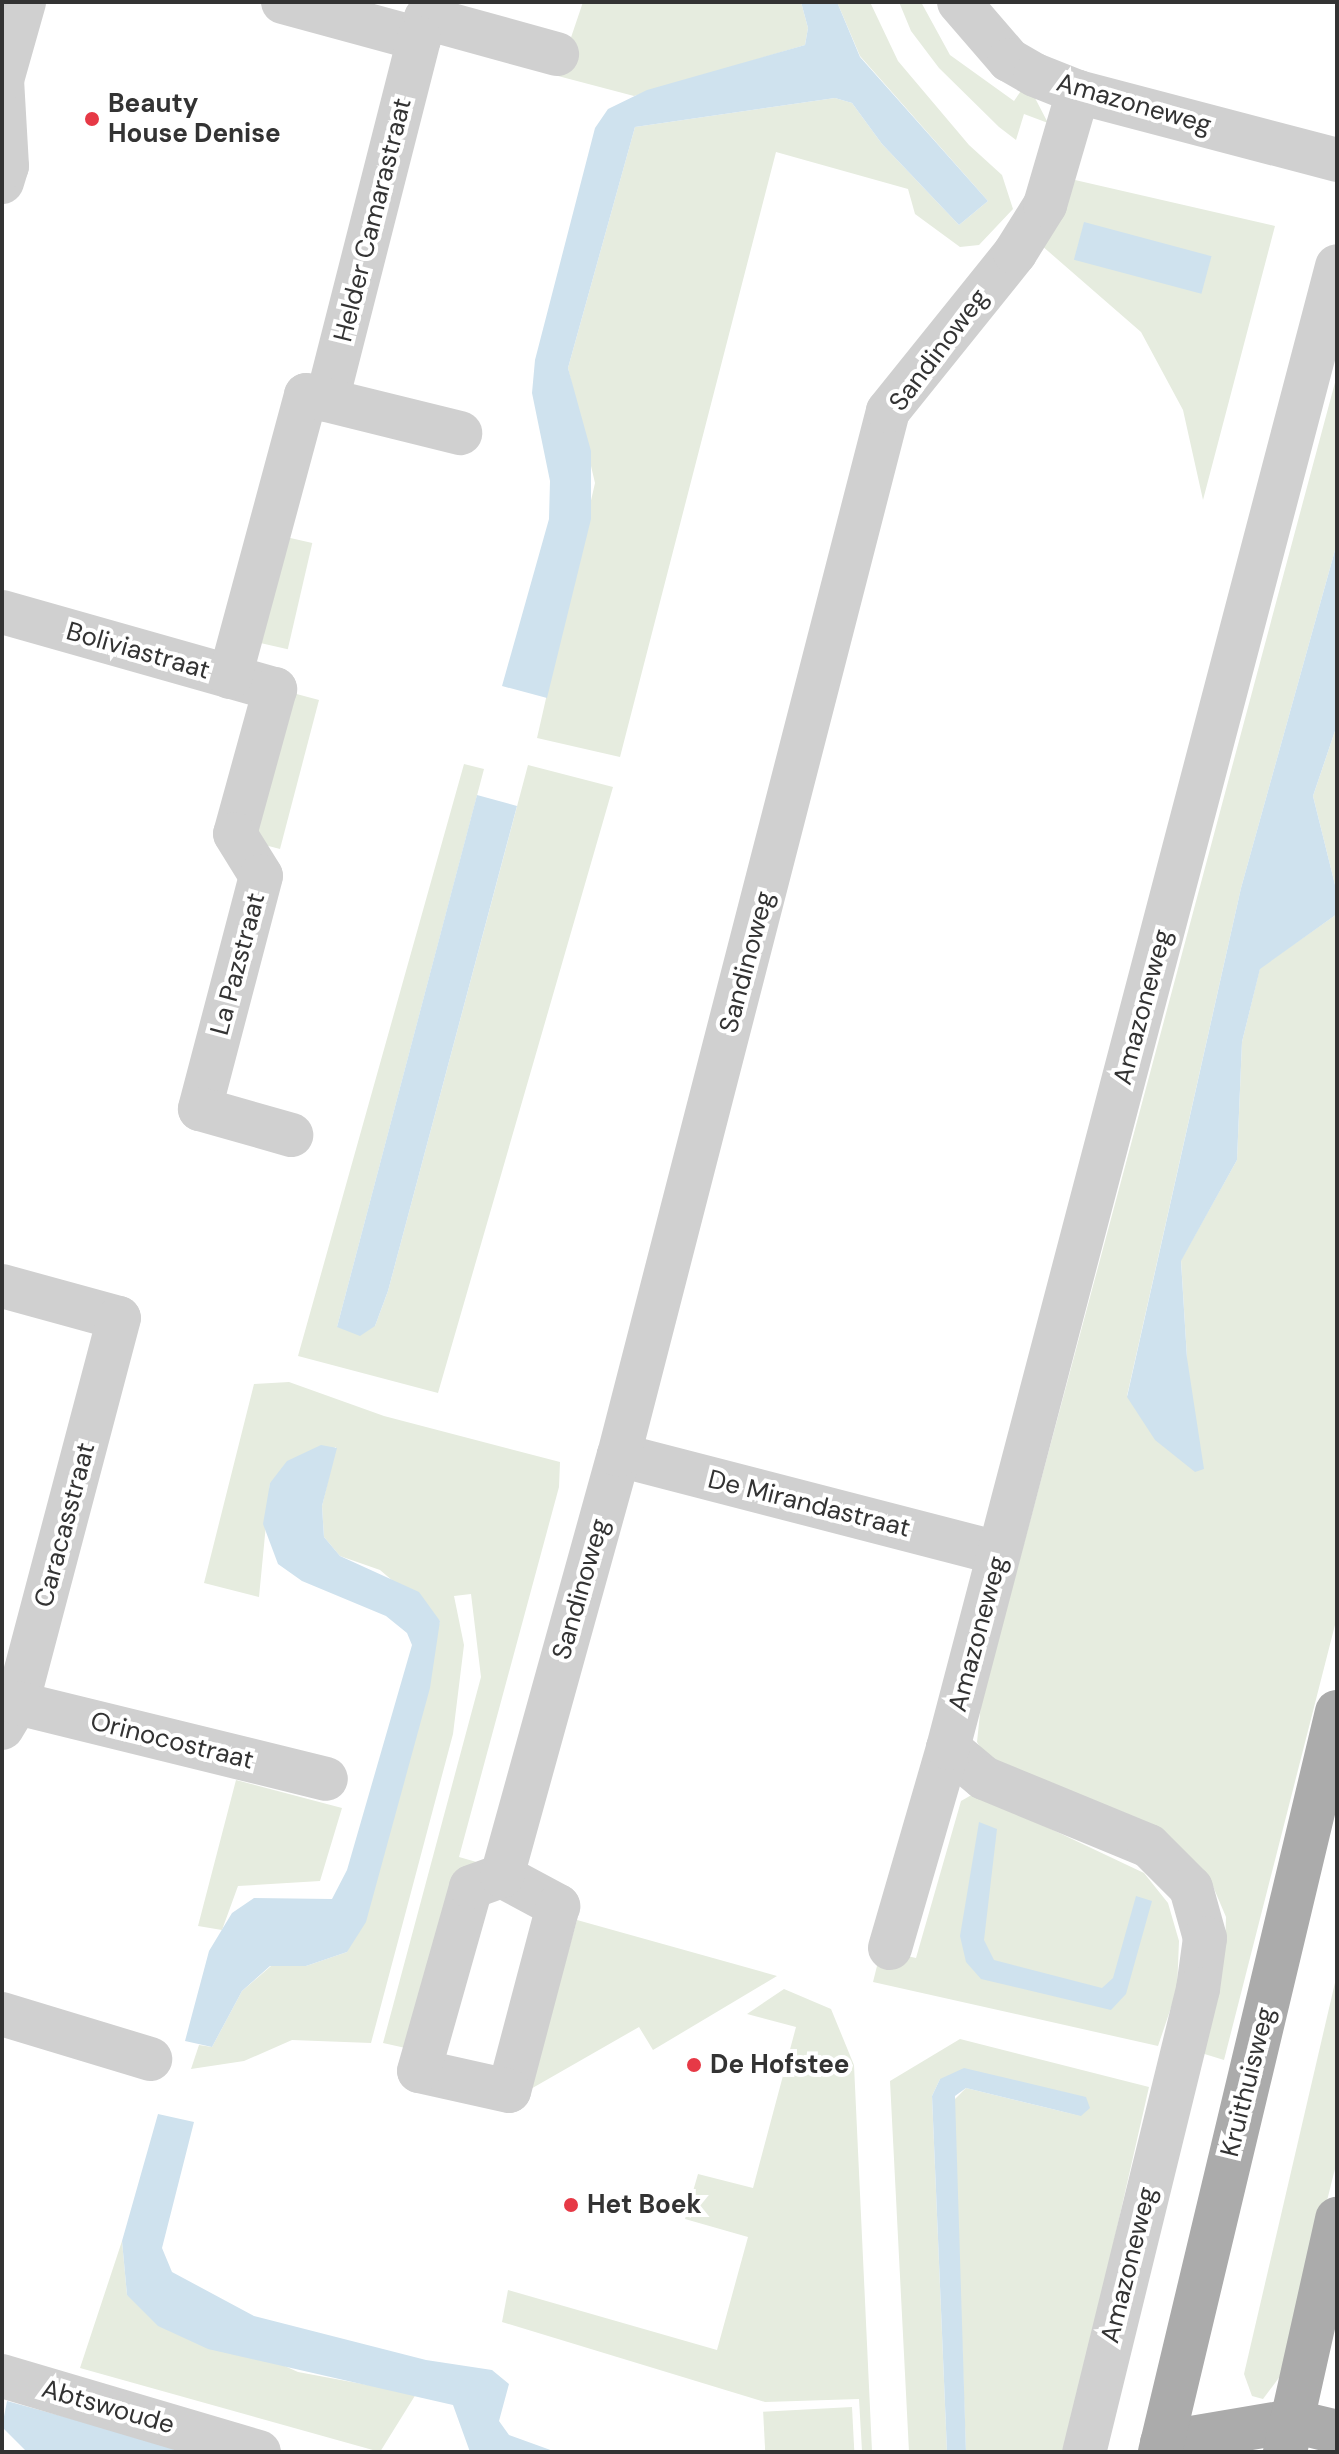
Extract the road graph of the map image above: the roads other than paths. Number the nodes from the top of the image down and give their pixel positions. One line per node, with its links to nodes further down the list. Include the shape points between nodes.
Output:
1 (24, 2): 8 (street, via 2,80 7,166)
2 (283, 2): 4 (street)
3 (959, 2): 6 (street, Amazoneweg, via 1009,60)
4 (419, 39): 5 (street, via 426,18); 10 (street, Helder Camarastraat)
5 (557, 54)
6 (1078, 92): 7 (street, Amazoneweg); 17 (street, Sandinoweg, via 1045,205 1015,253 888,411)
7 (1337, 160)
8 (2, 182)
9 (1337, 266): 18 (street, Amazoneweg)
10 (327, 400): 11 (street); 13 (street, via 306,395)
11 (460, 433)
12 (2, 612): 13 (street, Boliviastraat)
13 (230, 677): 14 (street, Boliviastraat)
14 (275, 689): 15 (street, La Pazstraat, via 235,834 261,876 200,1109)
15 (291, 1135)
16 (2, 1286): 20 (street, Caracasstraat, via 119,1318)
17 (619, 1455): 18 (street, De Mirandastraat); 23 (street, Sandinoweg)
18 (999, 1553): 21 (street, Amazoneweg)
19 (1337, 1712): 31 (main road, Kruithuisweg)
20 (10, 1716): 22 (street, Orinocostraat)
21 (948, 1748): 24 (street, Amazoneweg); 33 (street, Amazoneweg, via 984,1778 1149,1846 1191,1888 1205,1938 1198,1989)
22 (326, 1779)
23 (502, 1876): 23 (street, via 471,1887 419,2071 509,2091 558,1906)
24 (890, 1948)
25 (2, 2014): 26 (street)
26 (150, 2059)
27 (1337, 2219): 30 (main road)
28 (2, 2376): 32 (street, Abtswoude)
29 (1337, 2432): 30 (main road)
30 (1288, 2436): 31 (main road)
31 (1166, 2449)
32 (259, 2452)
33 (1084, 2452)

